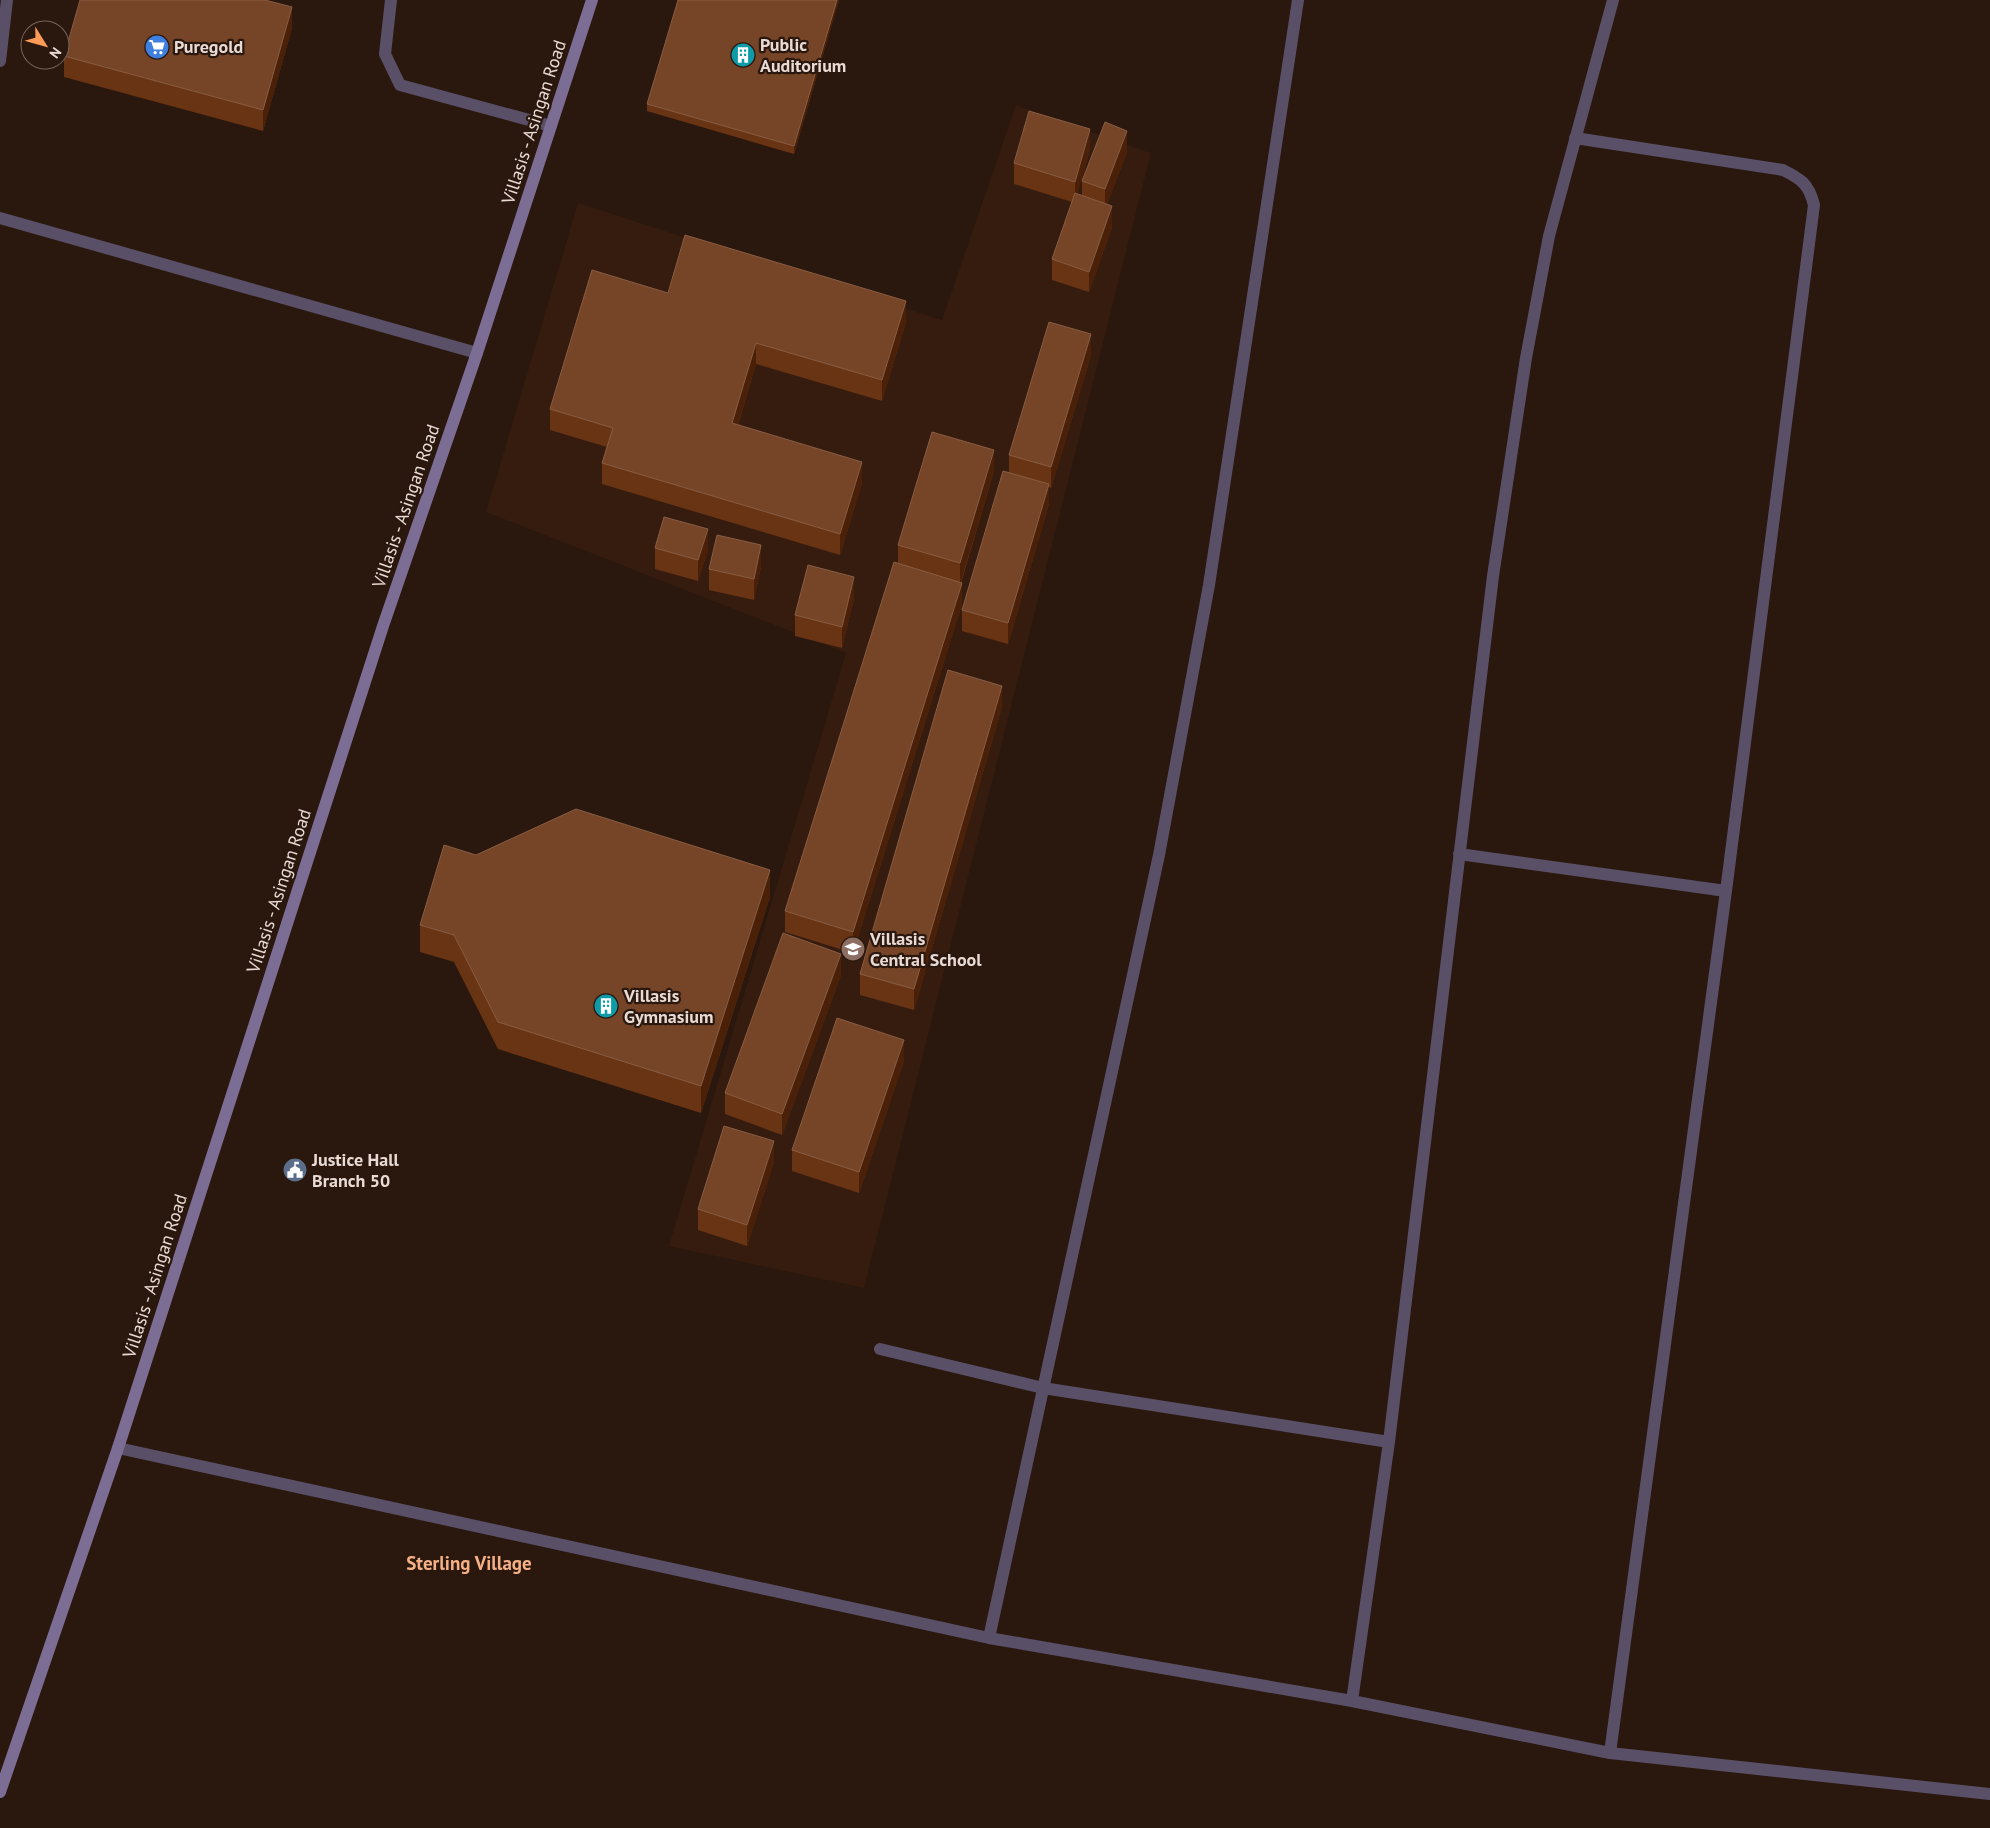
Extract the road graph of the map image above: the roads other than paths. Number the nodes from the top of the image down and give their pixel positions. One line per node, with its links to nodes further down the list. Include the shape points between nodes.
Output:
1 (7, 0): 6 (street)
2 (391, 0): 7 (street, via 385,54 400,85)
3 (592, 0): 7 (main road, Villasis - Asingan Road)
4 (1298, 0): 14 (street, via 1210,585 1159,855)
5 (1613, 0): 8 (street)
6 (0, 61)
7 (551, 126): 10 (main road, Villasis - Asingan Road)
8 (1574, 138): 11 (street, via 1549,236 1526,358 1493,576); 12 (street, via 1783,170 1804,183 1811,192 1814,205)
9 (0, 218): 10 (street)
10 (476, 353): 16 (main road, Villasis - Asingan Road, via 380,635)
11 (1459, 854): 12 (street); 15 (street)
12 (1726, 891): 19 (street)
13 (880, 1349): 14 (street)
14 (1043, 1388): 15 (street); 17 (street)
15 (1389, 1442): 18 (street)
16 (118, 1448): 17 (street); 20 (main road, Villasis - Asingan Road)
17 (989, 1638): 18 (street)
18 (1352, 1702): 19 (street)
19 (1610, 1753): 21 (street)
20 (0, 1792)
21 (1990, 1794)

